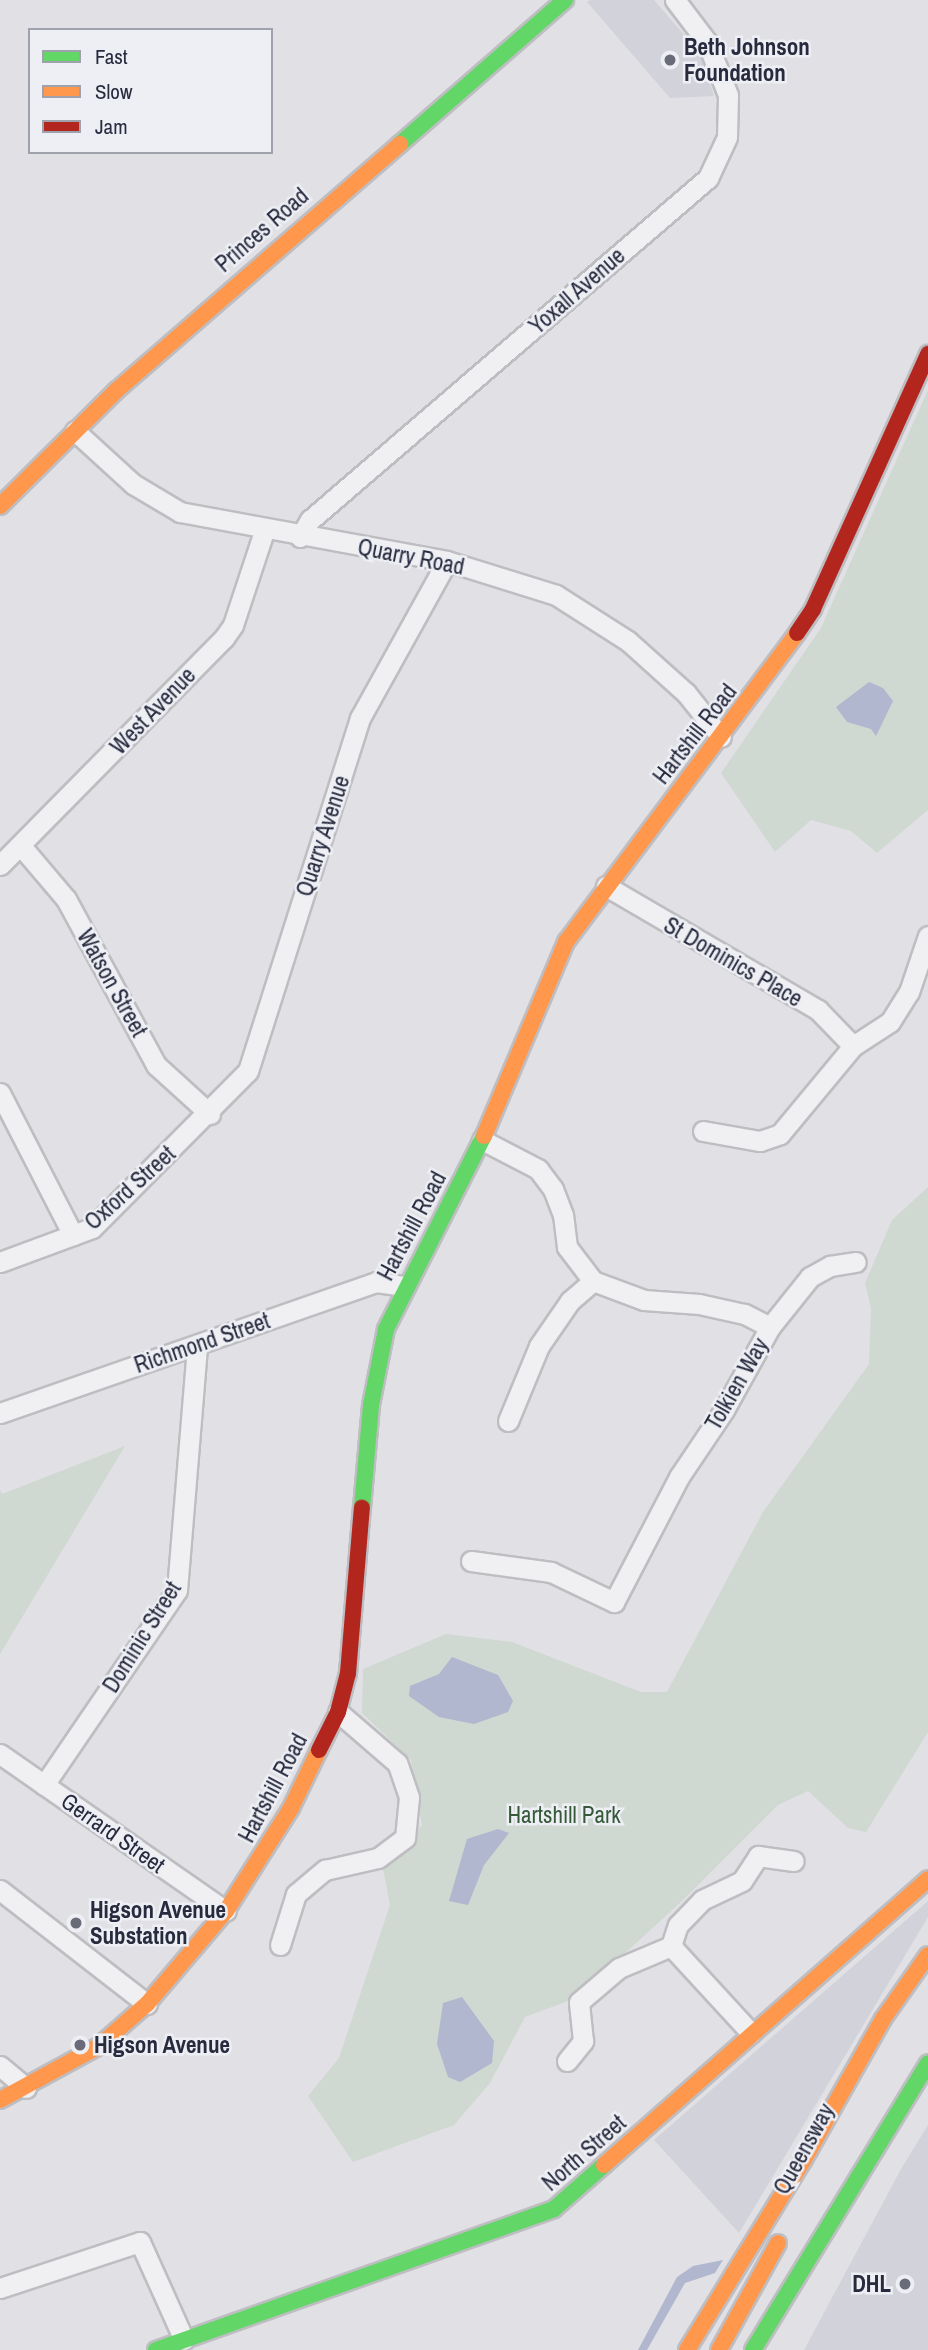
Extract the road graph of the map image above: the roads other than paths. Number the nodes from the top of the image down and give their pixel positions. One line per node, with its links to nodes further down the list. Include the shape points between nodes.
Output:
1 (565, 0): 4 (main road, Princes Road, via 273,250)
2 (674, 0): 7 (street, Yoxall Avenue, via 707,41 728,95 727,137 708,178 310,520)
3 (928, 354): 9 (main road, Hartshill Road, via 813,609)
4 (75, 431): 5 (main road, Princes Road); 6 (street, Quarry Road, via 133,485 160,503)
5 (0, 506)
6 (264, 531): 7 (street, Quarry Road); 10 (street, West Avenue, via 233,625 224,638)
7 (300, 537): 8 (street, Quarry Road)
8 (447, 561): 9 (street, Quarry Road, via 556,595 590,614 628,640 686,693); 16 (street, Quarry Avenue, via 360,718 248,1071)
9 (721, 737): 12 (main road, Hartshill Road)
10 (20, 846): 11 (street, West Avenue); 16 (street, Watson Street, via 66,899 156,1065)
11 (0, 865)
12 (606, 886): 14 (street, St Dominics Place, via 818,1010); 18 (main road, Hartshill Road, via 566,942)
13 (928, 936): 14 (street, via 901,1008 877,1035)
14 (853, 1046): 17 (street, via 780,1133 760,1141)
15 (0, 1093): 19 (street)
16 (210, 1114): 19 (street, Oxford Street, via 92,1228)
17 (703, 1131)
18 (482, 1140): 22 (street, via 538,1169 553,1189 563,1215 567,1247); 23 (main road, Hartshill Road)
19 (73, 1235): 20 (street, Oxford Street)
20 (0, 1262)
21 (856, 1262): 24 (street, via 830,1266 810,1277)
22 (593, 1281): 24 (street, Tolkien Way, via 644,1300 699,1304 744,1314); 27 (street, via 570,1301 539,1346)
23 (405, 1286): 25 (street, Richmond Street, via 376,1282); 29 (main road, Hartshill Road, via 378,1353 355,1628)
24 (770, 1327): 28 (street, Tolkien Way, via 724,1410 679,1477 614,1602 551,1572)
25 (197, 1345): 26 (street, Richmond Street); 31 (street, Dominic Street, via 177,1590)
26 (0, 1413)
27 (509, 1421)
28 (471, 1561)
29 (338, 1712): 35 (main road, Hartshill Road, via 291,1808); 36 (street, via 397,1763 409,1797 405,1838 378,1858 326,1870 296,1894)
30 (0, 1754): 31 (street, Gerrard Street)
31 (44, 1785): 35 (street, Gerrard Street)
32 (794, 1861): 37 (street, via 758,1856 742,1881 702,1900 678,1926)
33 (928, 1879): 41 (main road, North Street)
34 (0, 1890): 40 (street)
35 (226, 1911): 40 (main road, Hartshill Road)
36 (280, 1944)
37 (671, 1946): 41 (street); 42 (street, via 619,1968 579,2002 583,2041)
38 (928, 1955): 54 (main road, via 883,2019 803,2161)
39 (928, 1969): 48 (main road, Queensway)
40 (147, 2004): 46 (main road, Hartshill Road, via 99,2046)
41 (751, 2033): 52 (main road, North Street, via 554,2209)
42 (567, 2061)
43 (928, 2063): 56 (main road)
44 (0, 2066): 46 (street)
45 (928, 2076): 51 (main road)
46 (26, 2088): 47 (main road, Hartshill Road)
47 (0, 2100)
48 (811, 2183)
49 (785, 2231): 55 (main road, Queensway)
50 (0, 2288): 52 (street, via 140,2242)
51 (796, 2313)
52 (184, 2340): 53 (main road, North Street)
53 (156, 2350)
54 (687, 2350)
55 (719, 2350)
56 (753, 2350)

